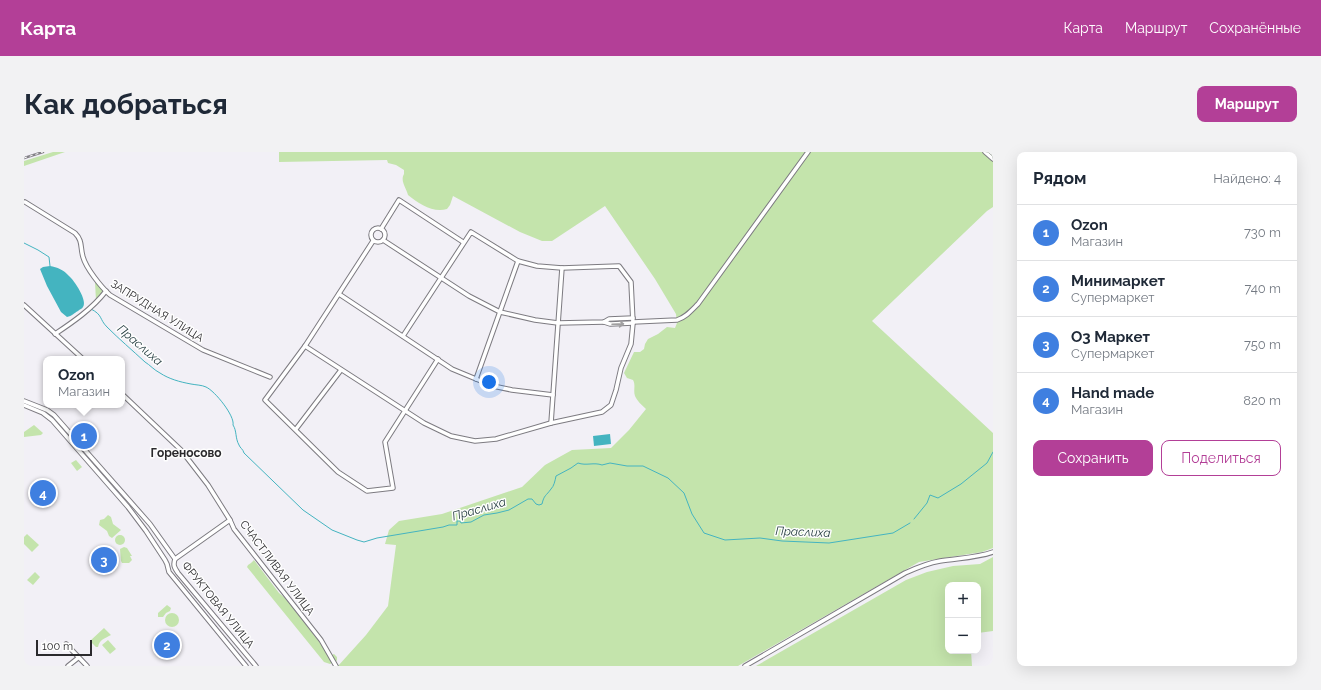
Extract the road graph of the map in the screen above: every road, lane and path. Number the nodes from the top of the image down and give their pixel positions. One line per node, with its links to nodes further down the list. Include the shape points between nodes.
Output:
1 (808, 152): 16 (street, via 690,312 677,320)
2 (984, 152): 3 (street)
3 (993, 159)
4 (25, 202): 12 (street, ЗАПРУДНАЯ УЛИЦА, via 76,233 80,238 83,257)
5 (381, 229): 6 (street, via 385,236); 7 (street, via 373,230 371,238); 8 (street, via 399,200)
6 (383, 240): 7 (street); 11 (street)
7 (374, 241): 13 (street)
8 (463, 242): 9 (street, via 471,232); 11 (street)
9 (518, 261): 10 (street); 15 (street)
10 (562, 268): 16 (street, via 619,266 631,282); 17 (street)
11 (441, 278): 15 (street, via 468,296); 19 (street)
12 (106, 291): 18 (street, via 93,305); 24 (street, ЗАПРУДНАЯ УЛИЦА, via 203,350)
13 (339, 294): 19 (street); 20 (street)
14 (24, 305): 18 (street)
15 (500, 312): 17 (street); 25 (street)
16 (633, 321): 17 (street, via 610,324); 31 (street, via 630,344 611,405 602,412)
17 (558, 323): 26 (street)
18 (55, 334): 21 (street)
19 (403, 336): 22 (street)
20 (305, 346): 23 (street); 32 (street, via 265,400)
21 (80, 356)
22 (438, 358): 25 (street, via 452,369); 30 (street)
23 (341, 370): 30 (street); 32 (street)
24 (270, 377)
25 (476, 379): 26 (street, via 493,386)
26 (553, 396): 31 (street)
27 (125, 397): 33 (street, СЧАСТЛИВАЯ УЛИЦА, via 181,450 208,485)
28 (24, 401): 35 (street, ФРУКТОВАЯ УЛИЦА, via 54,415 150,524)
29 (24, 405): 40 (street, via 52,420 128,507 165,560 169,572)
30 (405, 410): 31 (street, via 451,436 475,441 496,439); 32 (street, via 385,442 393,488 367,491 352,482 338,472)
31 (551, 423)
32 (296, 429)
33 (230, 520): 35 (street); 42 (street, СЧАСТЛИВАЯ УЛИЦА, via 234,529 320,640)
34 (993, 552): 43 (street, via 926,564 904,573)
35 (175, 559): 41 (street, ФРУКТОВАЯ УЛИЦА, via 173,563 178,572)
36 (66, 644): 37 (street)
37 (78, 658): 38 (street); 39 (street)
38 (68, 666)
39 (87, 666)
40 (246, 666)
41 (256, 666)
42 (336, 666)
43 (745, 666)

